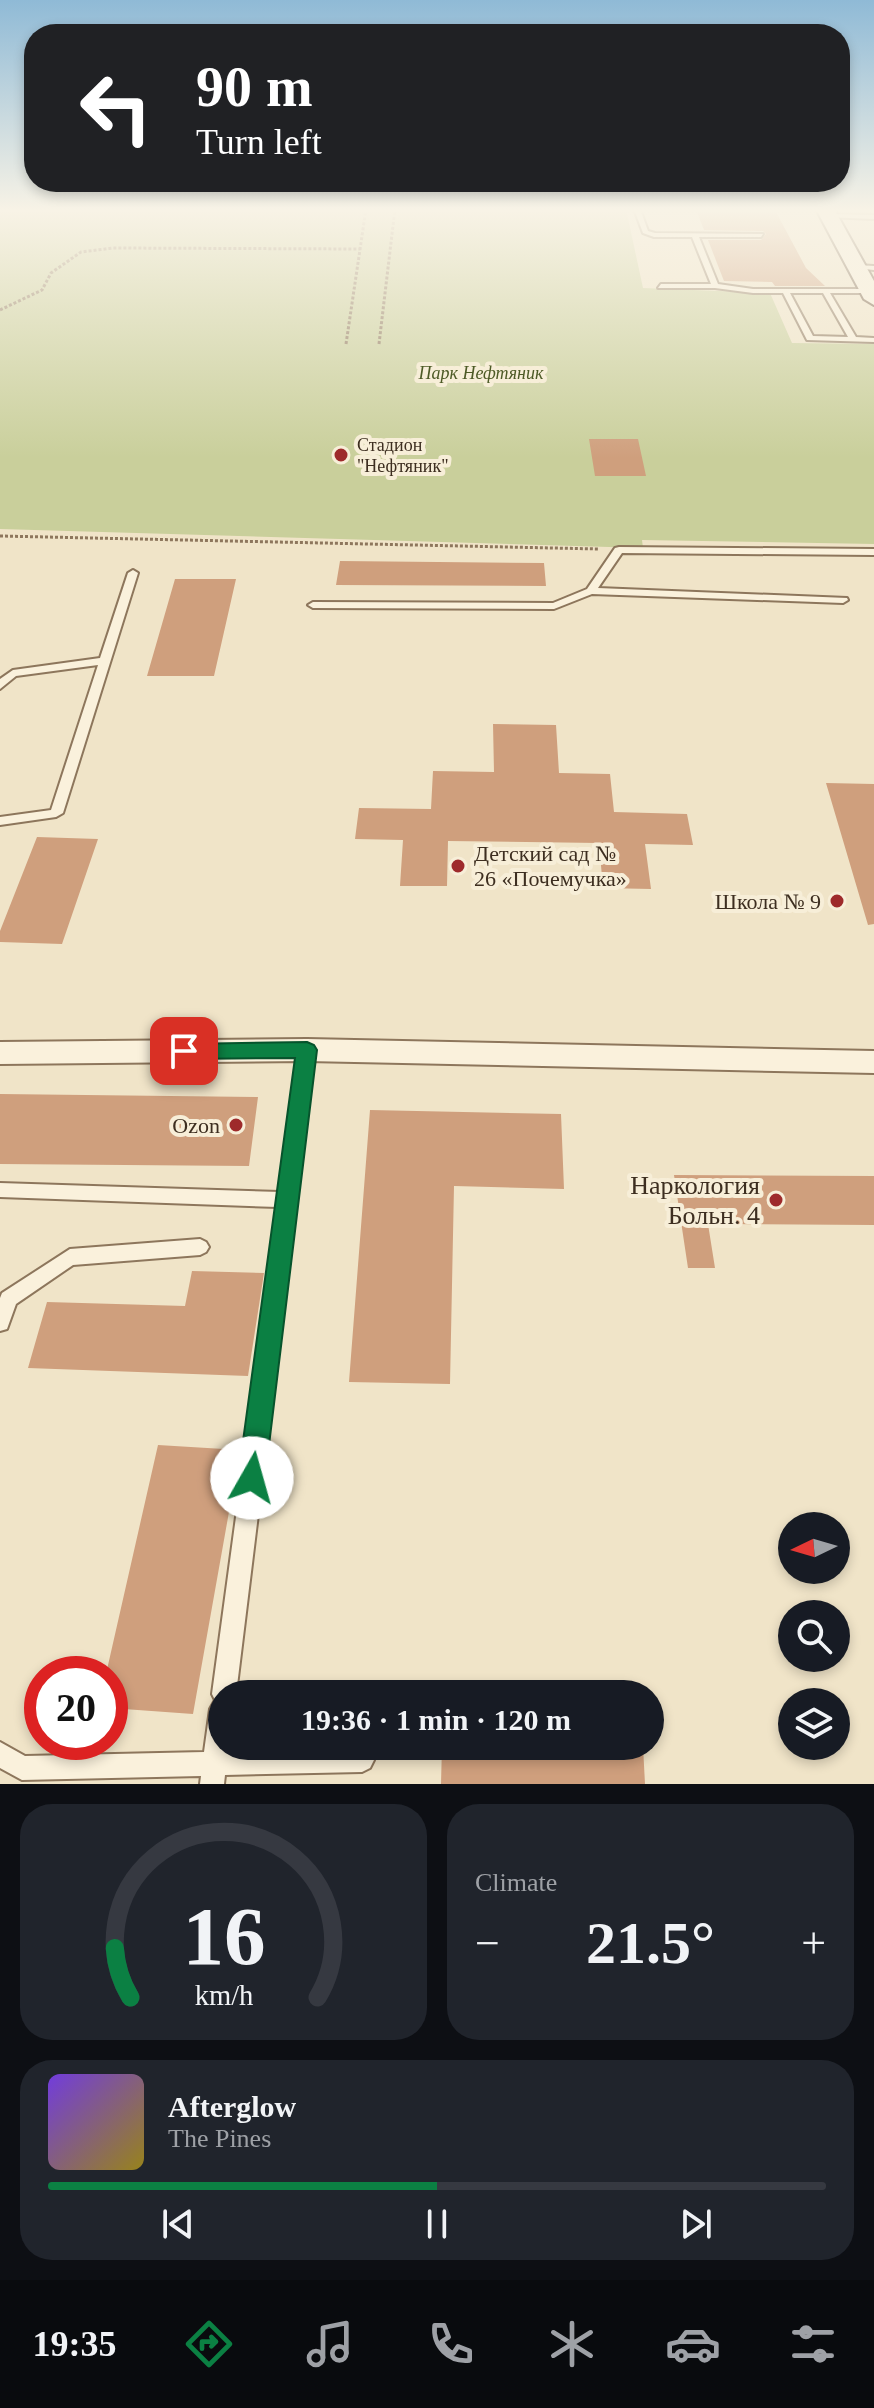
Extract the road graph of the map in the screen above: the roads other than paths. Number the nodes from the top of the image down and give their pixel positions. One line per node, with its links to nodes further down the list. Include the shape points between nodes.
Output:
1 (786, 292): 5 (lane, via 807,336)
2 (826, 292): 5 (lane)
3 (840, 292): 4 (lane)
4 (872, 295)
5 (853, 339): 6 (lane)
6 (874, 340)
7 (874, 552): 9 (lane, via 619,550)
8 (133, 573): 12 (lane)
9 (591, 591): 10 (lane); 11 (lane, via 554,606)
10 (843, 600)
11 (313, 605)
12 (104, 661): 13 (lane, via 13,673); 14 (lane, via 56,813)
13 (0, 685)
14 (0, 821)
15 (307, 1050): 16 (street); 17 (street); 19 (lane)
16 (0, 1053)
17 (874, 1062)
18 (0, 1190): 19 (lane)
19 (287, 1200): 22 (lane)
20 (200, 1247): 21 (lane, via 70,1257 9,1299)
21 (0, 1323)
22 (226, 1680)
23 (0, 1754): 25 (lane, via 22,1768)
24 (362, 1760): 25 (lane)
25 (214, 1774)

